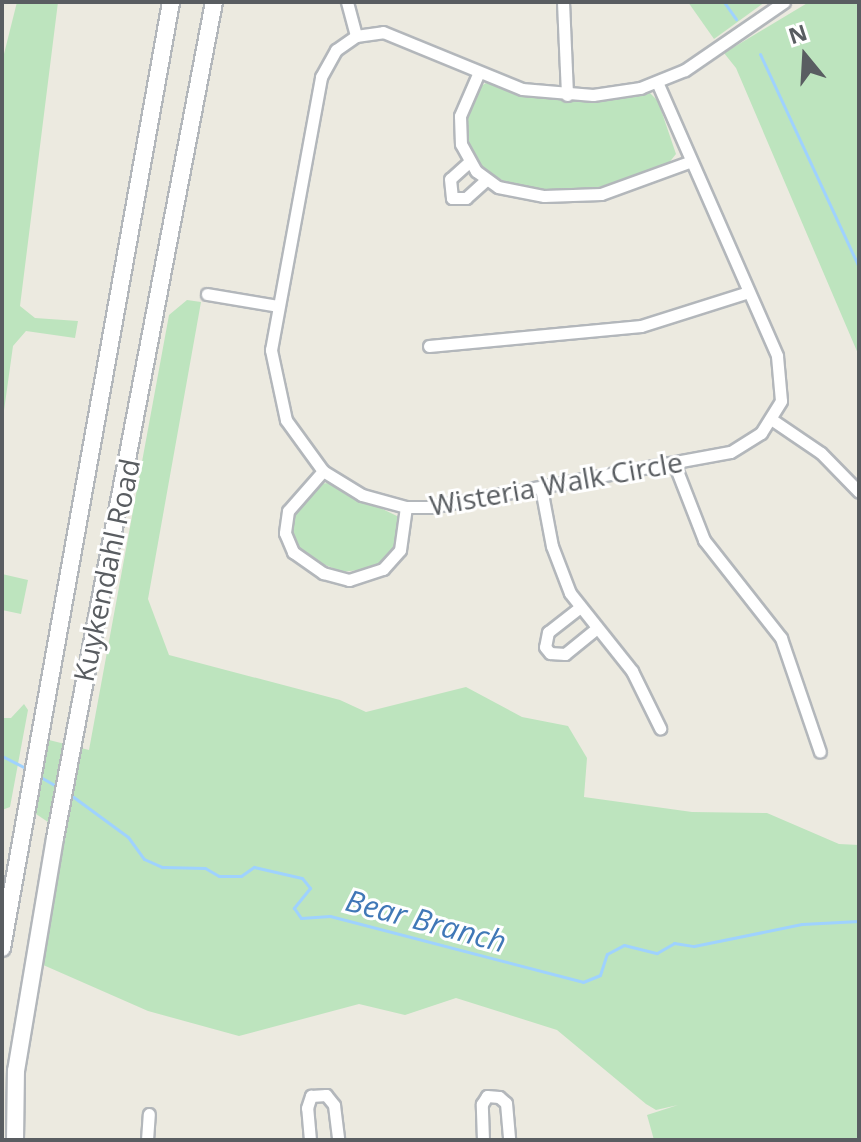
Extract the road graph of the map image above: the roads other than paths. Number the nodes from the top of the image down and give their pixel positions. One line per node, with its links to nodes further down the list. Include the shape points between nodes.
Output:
1 (171, 2): 27 (main road, Kuykendahl Road)
2 (214, 2): 29 (main road, Kuykendahl Road, via 101,616 79,698 16,1071)
3 (347, 2): 6 (street)
4 (563, 2): 9 (street)
5 (784, 2): 8 (street, via 724,46)
6 (356, 36): 7 (street, via 401,35); 15 (street, Wisteria Walk Circle, via 336,50 321,77)
7 (479, 72): 9 (street, via 522,89); 10 (street, via 460,116 461,144)
8 (657, 82): 9 (street, via 618,92); 11 (street)
9 (567, 95)
10 (469, 162): 12 (street); 12 (street, via 450,179 452,198 466,198)
11 (689, 162): 12 (street, via 628,187 575,196 514,192); 13 (street)
12 (486, 180)
13 (748, 292): 16 (street, via 641,326); 17 (street, via 781,372 781,401)
14 (207, 294): 15 (street)
15 (278, 306): 19 (street, Wisteria Walk Circle, via 271,365 279,400 296,438)
16 (429, 346)
17 (771, 419): 18 (street, Wisteria Walk Circle, via 761,433 730,452); 21 (street, via 821,453)
18 (674, 463): 20 (street, Wisteria Walk Circle); 26 (street, via 704,540 781,638)
19 (323, 471): 22 (street, Wisteria Walk Circle, via 362,495); 22 (street, via 285,522 293,552 323,573 349,580 383,569 400,550)
20 (541, 488): 22 (street, Wisteria Walk Circle); 23 (street, via 556,558)
21 (859, 492)
22 (406, 507)
23 (579, 608): 24 (street); 24 (street, via 548,632 545,647 550,653 565,654)
24 (596, 629): 25 (street, via 632,671)
25 (660, 728)
26 (820, 752)
27 (2, 948)
28 (149, 1114): 30 (street)
29 (15, 1140)
30 (147, 1140)
31 (310, 1140): 32 (street, via 311,1096 326,1095 334,1105)
32 (338, 1140)
33 (483, 1140): 34 (street, via 482,1104 487,1096 506,1103)
34 (509, 1140)

